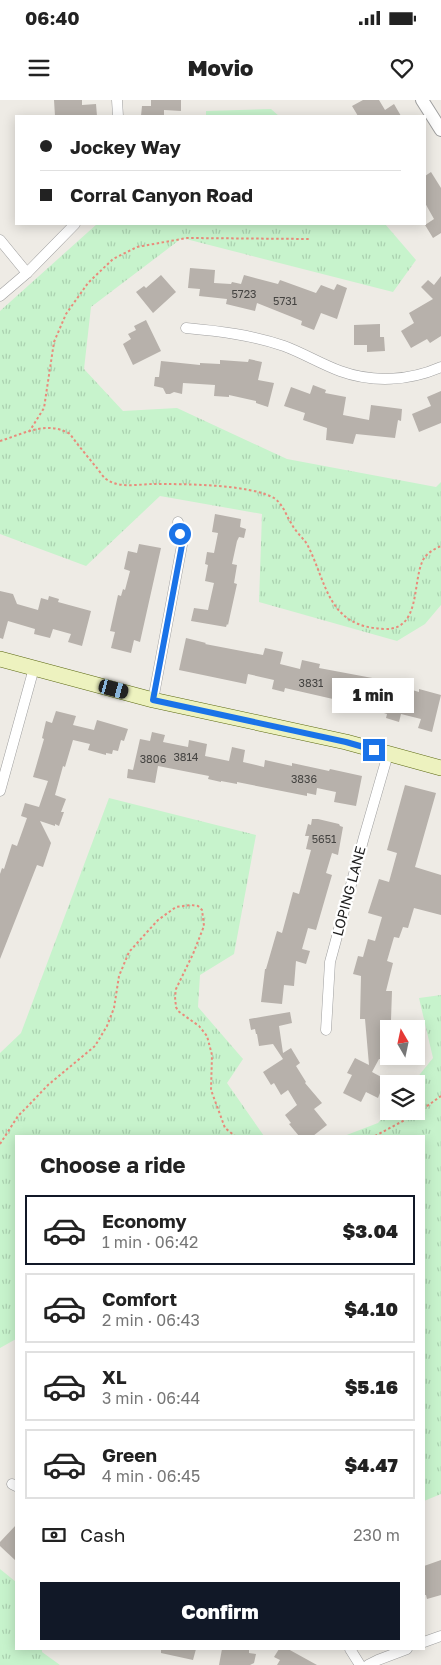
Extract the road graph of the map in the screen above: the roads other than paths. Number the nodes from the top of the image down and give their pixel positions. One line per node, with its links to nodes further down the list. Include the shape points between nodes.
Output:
1 (117, 100): 3 (street)
2 (422, 100): 4 (street)
3 (118, 115)
4 (441, 130)
5 (74, 225): 7 (street)
6 (0, 240): 7 (street)
7 (27, 273): 8 (street)
8 (0, 296)
9 (186, 328): 10 (street, via 229,332 283,346 340,371 369,378 412,376)
10 (441, 367)
11 (178, 522): 14 (street, via 182,545)
12 (0, 659): 13 (main road)
13 (34, 668): 14 (main road); 17 (street)
14 (153, 700): 15 (main road)
15 (388, 754): 16 (main road); 18 (street, LOPING LANE, via 330,962)
16 (441, 768)
17 (0, 791)
18 (326, 1030)
19 (441, 1636): 20 (street)
20 (425, 1642)
21 (351, 1650): 23 (street)
22 (404, 1650): 24 (street)
23 (360, 1665)
24 (368, 1665)

